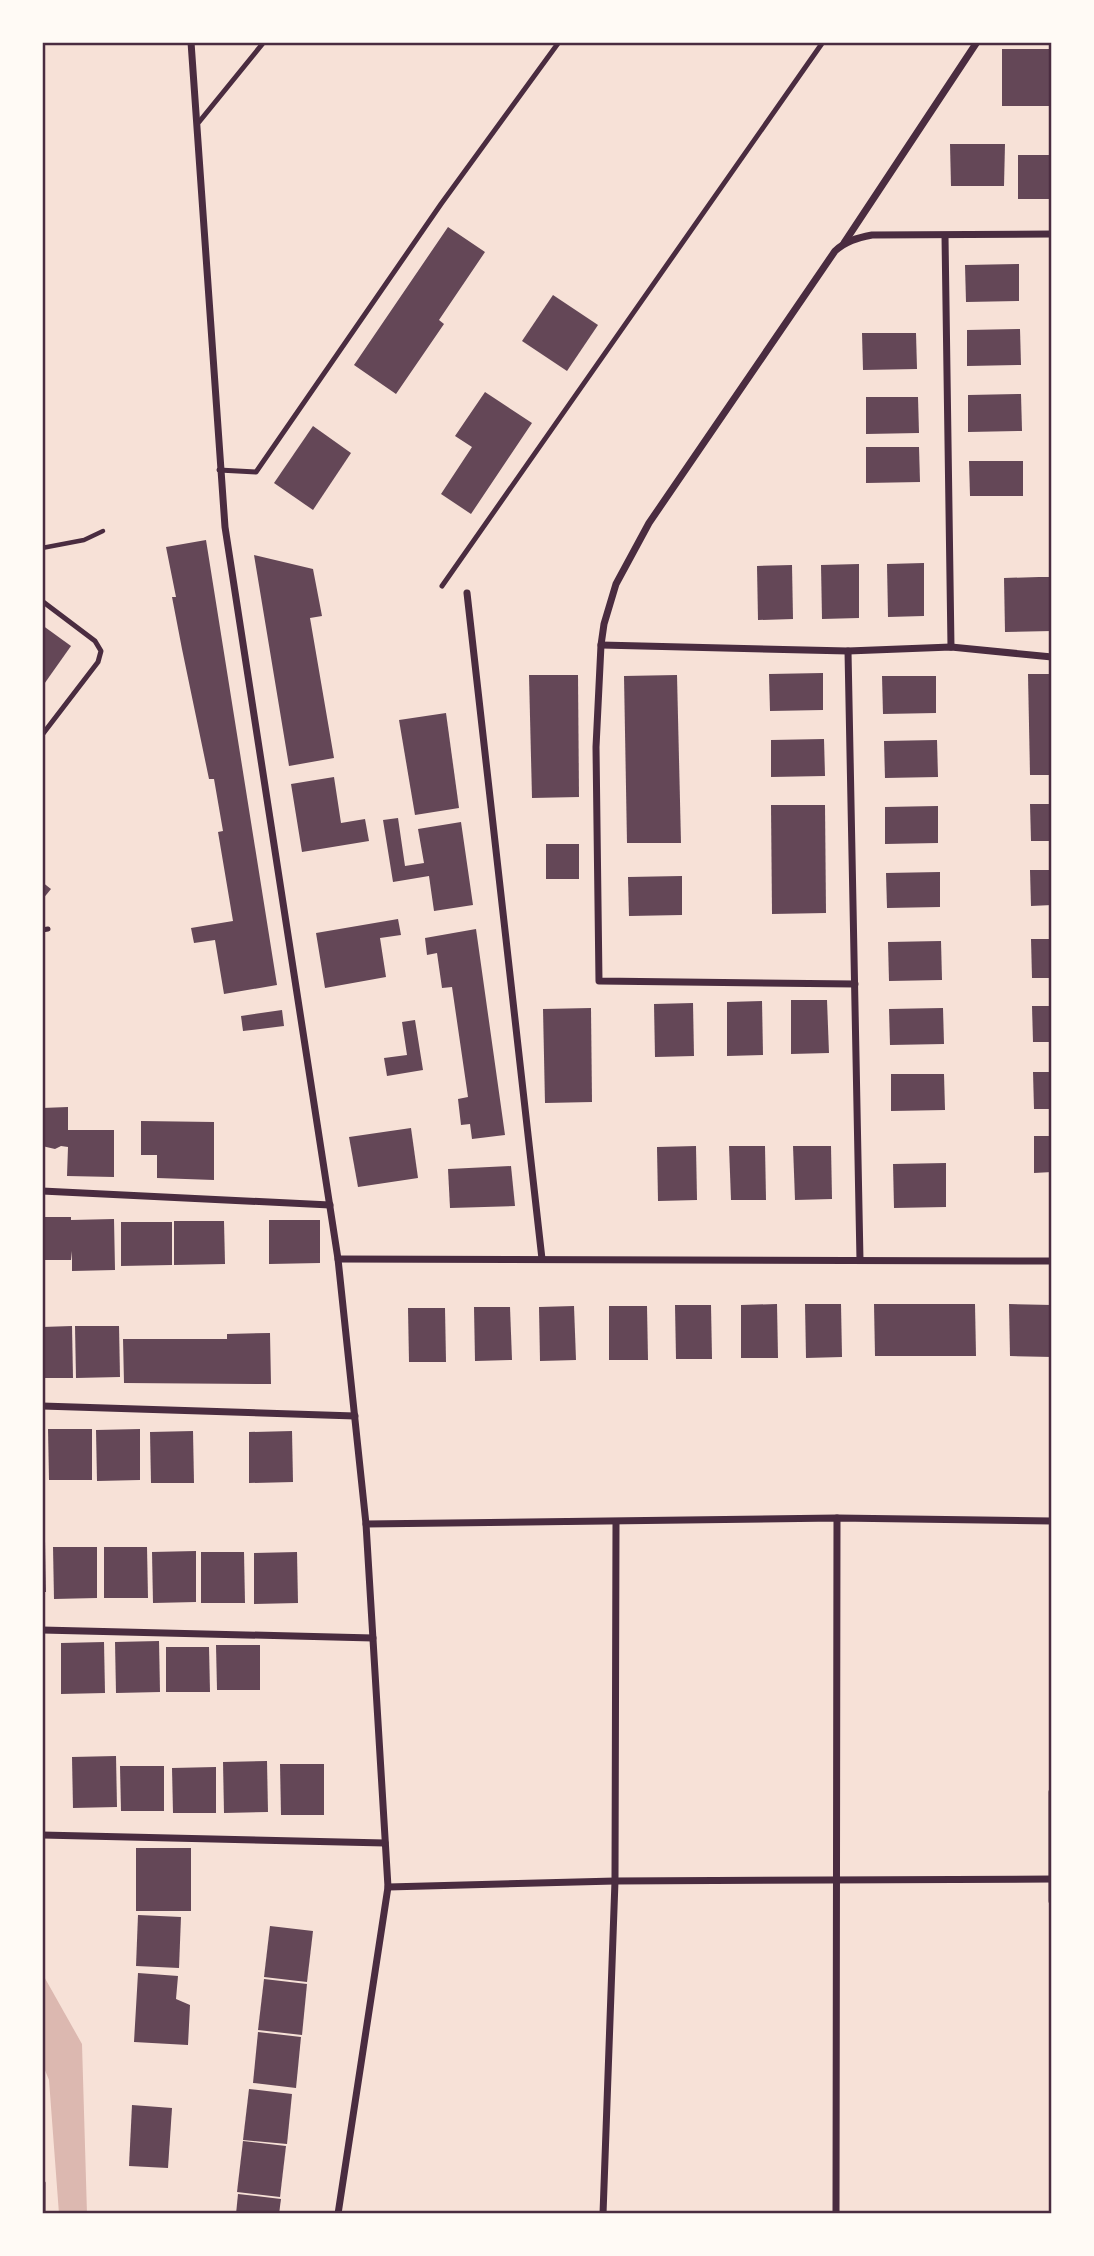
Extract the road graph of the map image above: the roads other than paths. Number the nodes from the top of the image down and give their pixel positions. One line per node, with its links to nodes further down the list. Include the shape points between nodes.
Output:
1 (191, 42): 6 (street)
2 (264, 42): 6 (lane)
3 (559, 42): 10 (lane, via 256,472)
4 (822, 42): 11 (lane)
5 (977, 42): 9 (street)
6 (198, 122): 10 (street)
7 (1052, 234): 8 (street)
8 (945, 236): 9 (street, via 872,236); 15 (street)
9 (843, 243): 14 (street, via 649,523 616,584)
10 (219, 470): 21 (street)
11 (442, 586)
12 (467, 593): 23 (street)
13 (42, 601): 18 (lane, via 102,651)
14 (601, 645): 16 (street); 19 (street, via 596,747 599,981)
15 (950, 647): 16 (street); 17 (street)
16 (848, 651): 19 (street)
17 (1052, 657)
18 (42, 735)
19 (855, 984): 24 (street)
20 (42, 1191): 21 (street)
21 (330, 1205): 22 (street)
22 (338, 1259): 23 (street); 27 (street)
23 (542, 1259): 24 (street)
24 (860, 1260): 25 (street)
25 (1052, 1261)
26 (42, 1406): 27 (street)
27 (355, 1416): 31 (street)
28 (837, 1518): 29 (street); 30 (street); 37 (street)
29 (616, 1521): 31 (street); 39 (street)
30 (1052, 1521)
31 (366, 1524): 33 (street)
32 (42, 1630): 33 (street)
33 (373, 1638): 36 (street)
34 (1052, 1792): 38 (street)
35 (42, 1835): 36 (street)
36 (385, 1843): 40 (street)
37 (838, 1879): 38 (street); 39 (street); 46 (street)
38 (1052, 1879): 41 (street)
39 (615, 1881): 40 (street); 45 (street)
40 (388, 1887): 44 (street)
41 (1052, 1901)
42 (43, 2183): 43 (lane)
43 (43, 2214)
44 (338, 2214)
45 (603, 2214)
46 (836, 2214)

